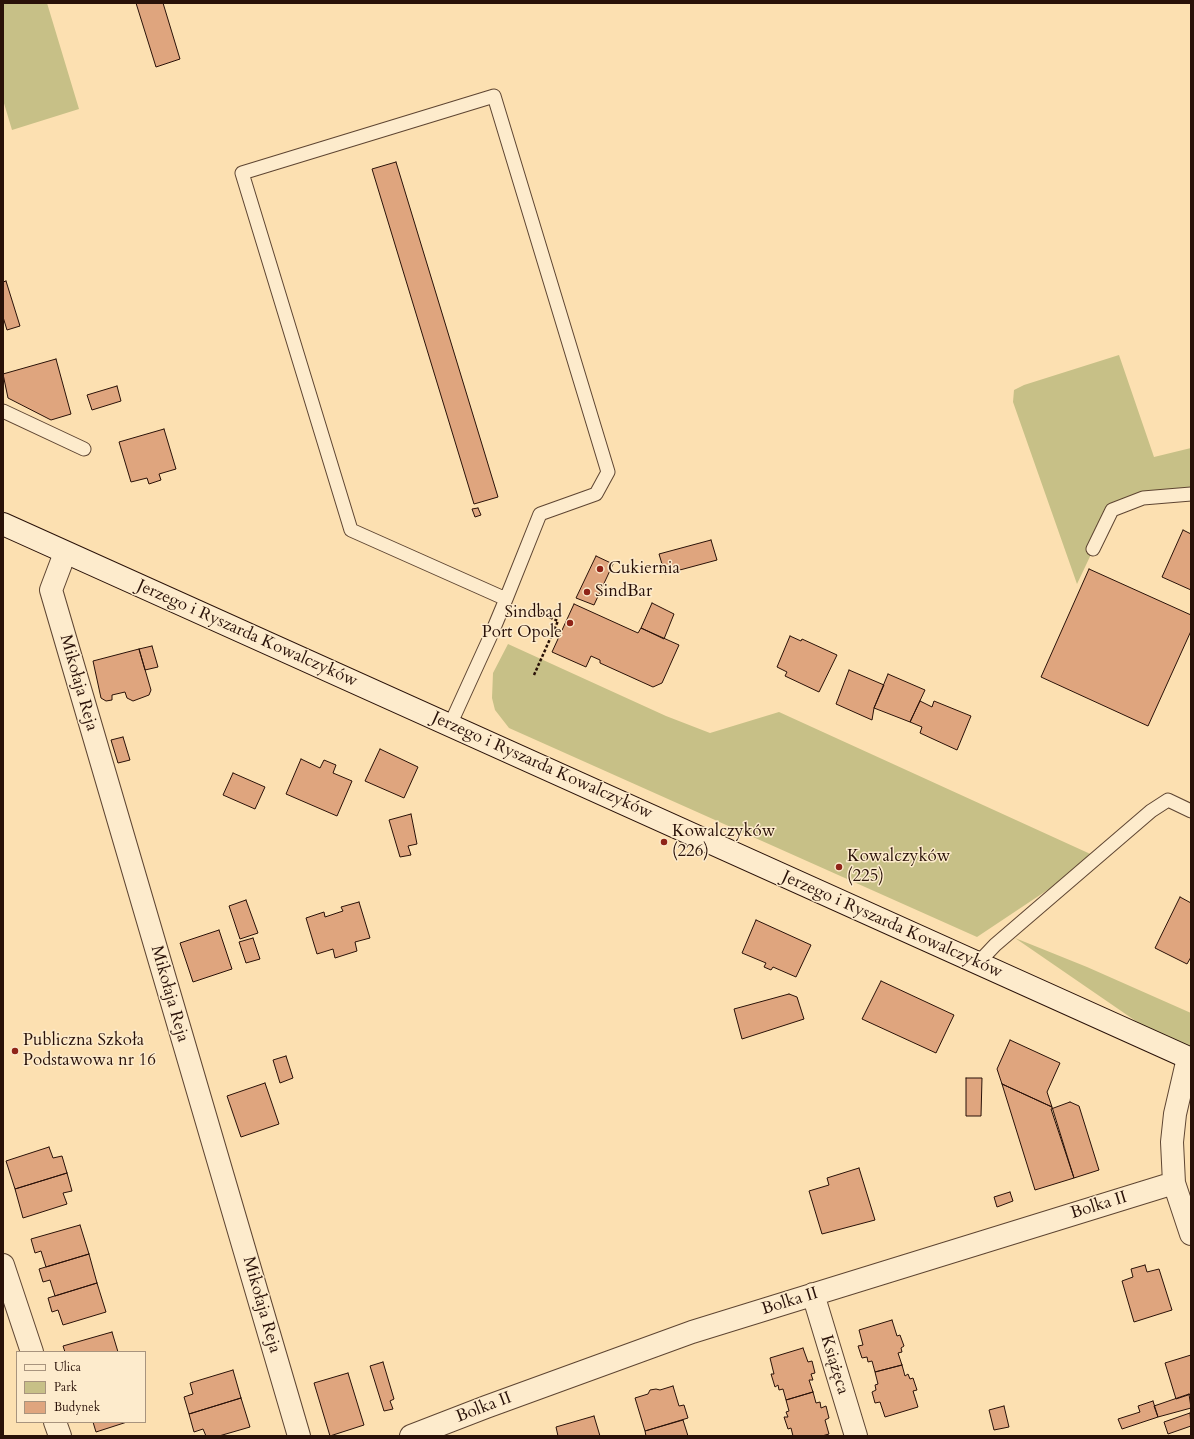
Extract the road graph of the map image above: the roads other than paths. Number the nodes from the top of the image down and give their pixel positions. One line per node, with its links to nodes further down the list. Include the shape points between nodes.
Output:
1 (3, 411): 2 (lane)
2 (84, 449)
3 (1191, 494): 5 (lane, via 1144,498 1112,510)
4 (3, 524): 6 (street, Jerzego i Ryszarda Kowalczyków)
5 (1093, 549)
6 (65, 552): 8 (street, Jerzego i Ryszarda Kowalczyków); 19 (street, Mikołaja Reja, via 51,590)
7 (506, 599): 7 (lane, via 351,530 242,173 494,96 608,472 596,494 540,514); 8 (lane)
8 (450, 725): 10 (street, Jerzego i Ryszarda Kowalczyków)
9 (1191, 810): 10 (lane, via 1168,800 1151,811 995,945)
10 (978, 964): 11 (street, Jerzego i Ryszarda Kowalczyków)
11 (1189, 1058): 12 (street, via 1172,1142)
12 (1174, 1183): 13 (street); 15 (street, Bolka II)
13 (1191, 1234)
14 (3, 1265): 16 (street)
15 (813, 1294): 20 (street, Bolka II, via 692,1332); 21 (street, Książęca)
16 (32, 1351)
17 (55, 1423): 18 (street)
18 (60, 1436)
19 (300, 1436)
20 (411, 1436)
21 (856, 1436)

